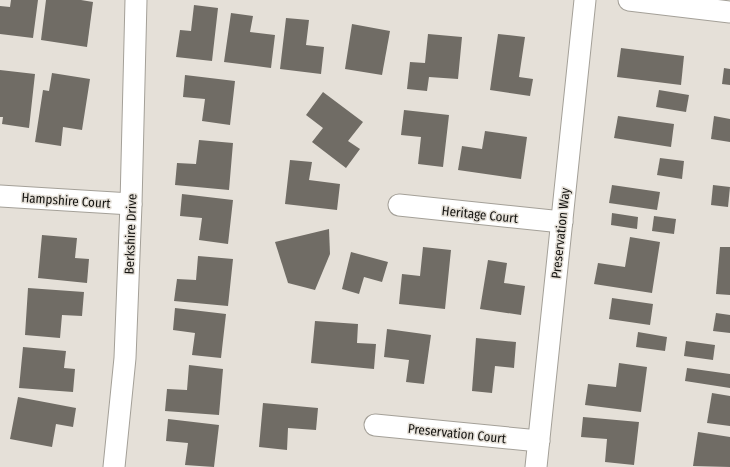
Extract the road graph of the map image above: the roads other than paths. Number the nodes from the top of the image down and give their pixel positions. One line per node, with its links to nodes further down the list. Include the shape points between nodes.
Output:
1 (136, 0): 6 (street, Berkshire Drive)
2 (585, 0): 8 (street, Preservation Way)
3 (629, 0): 4 (street)
4 (730, 12)
5 (0, 196): 6 (street, Hampshire Court)
6 (131, 204): 11 (street, Berkshire Drive, via 125,358)
7 (399, 205): 8 (street, Heritage Court)
8 (562, 222): 10 (street, Preservation Way)
9 (375, 425): 10 (street, Preservation Court)
10 (539, 441): 12 (street, Preservation Way)
11 (114, 467)
12 (536, 467)

